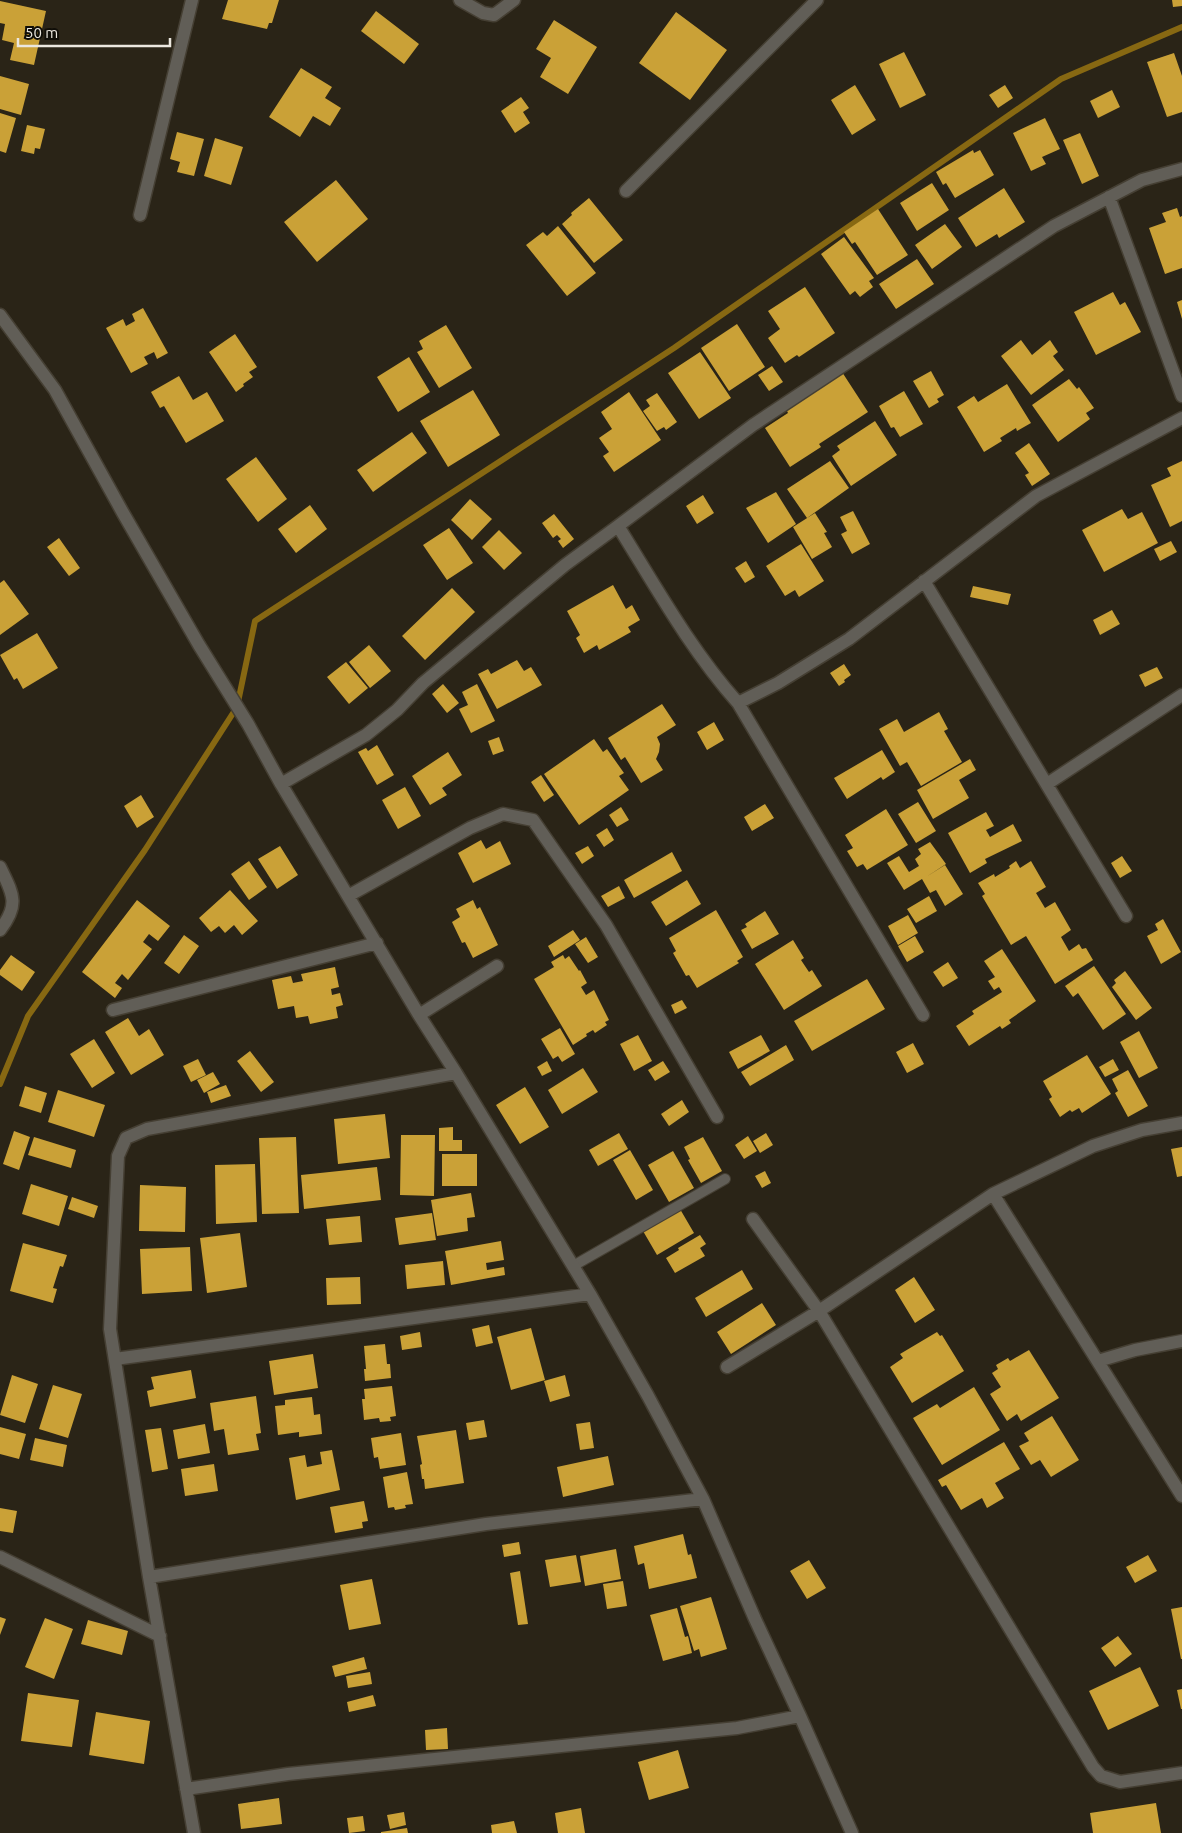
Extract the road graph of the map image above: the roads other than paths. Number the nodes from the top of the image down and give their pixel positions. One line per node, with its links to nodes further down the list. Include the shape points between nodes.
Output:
1 (192, 0): 8 (street)
2 (460, 0): 3 (street, via 494,14)
3 (514, 0)
4 (817, 0): 6 (street)
5 (1182, 169): 7 (street, via 1142,180)
6 (626, 192)
7 (1109, 198): 10 (street); 12 (street, via 1054,226 753,425)
8 (140, 215)
9 (0, 316): 16 (street, via 54,390)
10 (1182, 396)
11 (1182, 418): 13 (street, via 1036,496)
12 (618, 526): 15 (street, via 681,629); 16 (street, via 565,565 423,683 366,735)
13 (924, 581): 15 (street, via 849,639 778,683); 17 (street)
14 (1182, 695): 17 (street)
15 (738, 703): 26 (street)
16 (281, 784): 19 (street)
17 (1047, 784): 20 (street)
18 (0, 867): 21 (street, via 14,904 9,919)
19 (348, 896): 22 (street); 28 (street, via 470,828 503,814 533,820 606,925)
20 (1126, 916)
21 (0, 930)
22 (377, 943): 24 (street); 25 (street)
23 (497, 966): 25 (street)
24 (113, 1010)
25 (419, 1015): 27 (street)
26 (923, 1015)
27 (456, 1073): 33 (street); 37 (street, via 147,1129 126,1138 118,1156 110,1329)
28 (717, 1117)
29 (1182, 1123): 31 (street, via 1142,1130 1094,1146)
30 (725, 1179): 33 (lane)
31 (993, 1194): 35 (street); 38 (street)
32 (753, 1219): 35 (street)
33 (573, 1266): 34 (street)
34 (590, 1294): 37 (street); 41 (street)
35 (820, 1310): 39 (street); 46 (street, via 1093,1767 1101,1776 1120,1782)
36 (1182, 1341): 38 (street)
37 (115, 1359): 43 (street)
38 (1098, 1361): 40 (street)
39 (727, 1367)
40 (1182, 1496)
41 (703, 1499): 43 (street, via 486,1524); 45 (street)
42 (0, 1557): 44 (street)
43 (149, 1577): 44 (street)
44 (160, 1636): 47 (street)
45 (800, 1716): 47 (street, via 737,1728 288,1774); 49 (street)
46 (1182, 1773)
47 (186, 1789): 48 (street)
48 (194, 1833)
49 (852, 1833)

